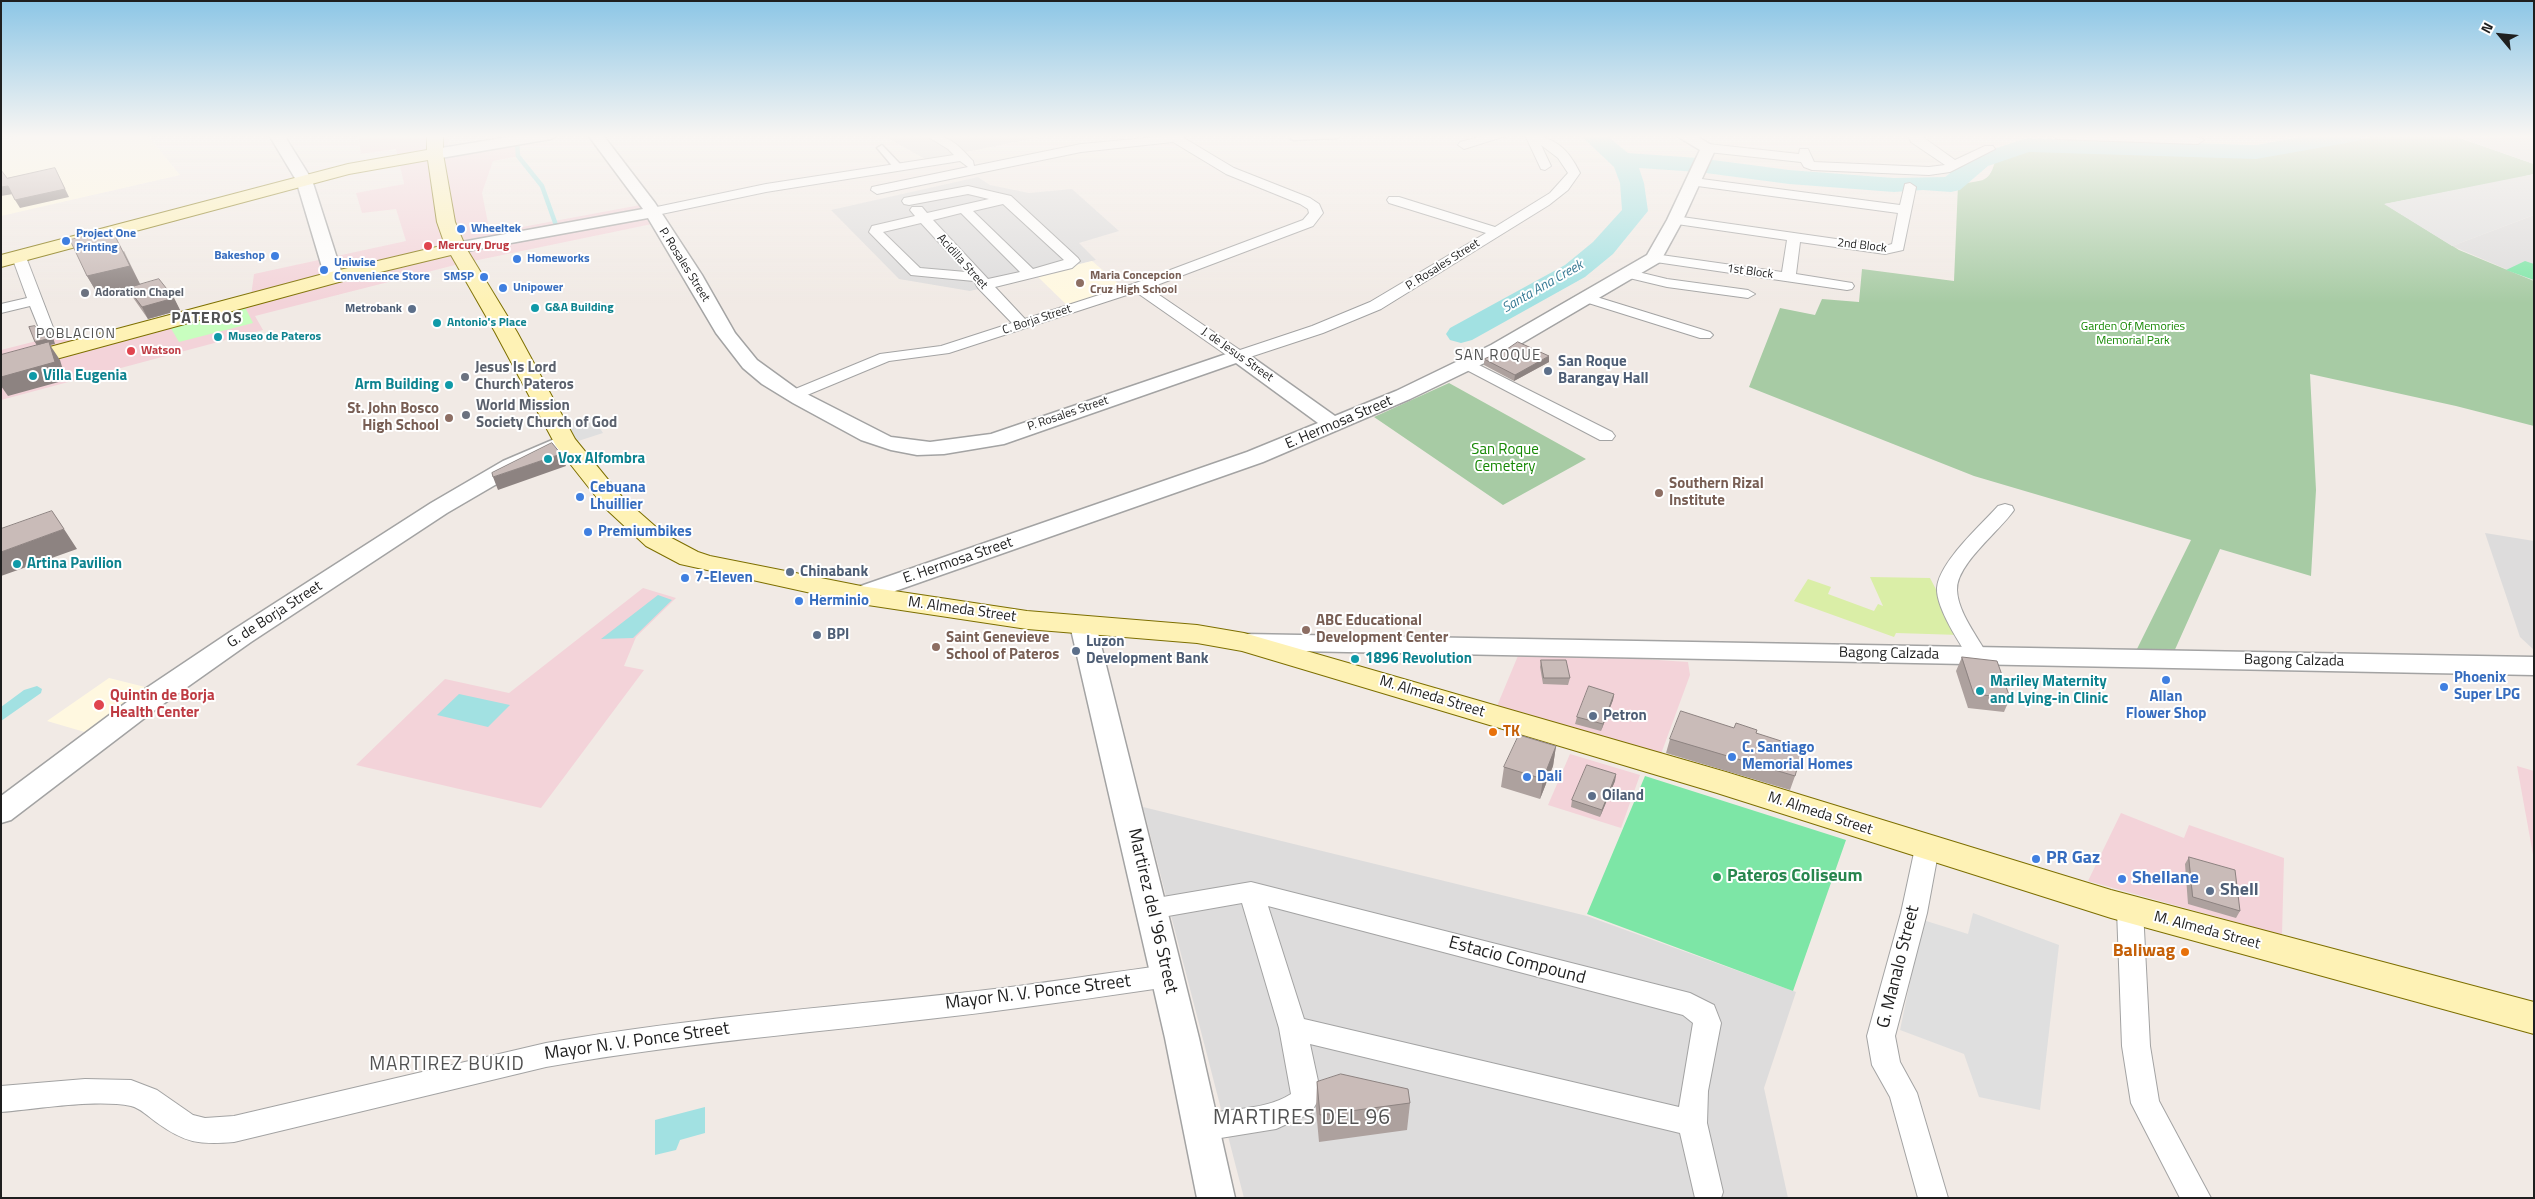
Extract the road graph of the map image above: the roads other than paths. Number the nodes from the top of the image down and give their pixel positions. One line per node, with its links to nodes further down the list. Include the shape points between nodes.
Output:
1 (263, 191): 24 (main road)
2 (307, 191): 27 (street)
3 (441, 191): 22 (main road, M. Almeda Street, via 446,222)
4 (638, 191): 17 (street, P. Rosales Street)
5 (752, 191): 17 (street)
6 (962, 191): 18 (street, Acidilla Street, via 907,199)
7 (972, 191): 13 (street, Acidilla Street)
8 (1280, 191): 31 (street, C. Borja Street, via 1314,208 1316,213 1308,223)
9 (1558, 191): 20 (street, P. Rosales Street)
10 (1688, 191): 19 (street, E. Hermosa Street)
11 (1803, 191): 16 (street)
12 (1909, 191): 16 (street, 2nd Block)
13 (1006, 200): 15 (street); 25 (street, via 1073,261)
14 (1394, 200): 20 (street)
15 (964, 209): 18 (street); 25 (street)
16 (1905, 210): 21 (street, 2nd Block, via 1898,247 1893,250)
17 (652, 212): 22 (street); 42 (street, P. Rosales Street, via 704,294 721,328 750,365)
18 (924, 218): 29 (street, Acidilla Street); 29 (street, via 882,227 876,232 916,272)
19 (1675, 220): 21 (street, 2nd Block); 23 (street, E. Hermosa Street)
20 (1497, 232): 39 (street, P. Rosales Street, via 1373,308)
21 (1794, 237): 28 (street)
22 (456, 248): 27 (main road); 45 (main road, M. Almeda Street, via 506,332)
23 (1654, 258): 26 (street, E. Hermosa Street); 28 (street, 1st Block)
24 (10, 259): 34 (street)
25 (1030, 273): 29 (street)
26 (1630, 274): 32 (street, via 1667,283); 33 (street, E. Hermosa Street)
27 (334, 277): 38 (main road)
28 (1788, 277): 30 (street, 1st Block)
29 (979, 281): 36 (street, Acidilla Street)
30 (1846, 286)
31 (1138, 287): 36 (street, C. Borja Street); 39 (street, J. de Jesus Street)
32 (1748, 294)
33 (1587, 298): 37 (street); 40 (street, E. Hermosa Street)
34 (35, 300): 35 (street); 38 (street)
35 (1, 309)
36 (1022, 325): 42 (street, C. Borja Street, via 944,350 886,357)
37 (1705, 335)
38 (51, 341): 41 (main road)
39 (1238, 356): 42 (street, P. Rosales Street, via 996,439 951,446 911,448 891,444); 43 (street, J. de Jesus Street)
40 (1467, 364): 43 (street, E. Hermosa Street); 44 (street)
41 (1, 367)
42 (794, 395)
43 (1334, 425): 47 (street, E. Hermosa Street, via 1255,458)
44 (1606, 436)
45 (564, 442): 47 (main road, M. Almeda Street, via 614,503 655,540 689,558 786,581); 52 (street, G. de Borja Street, via 511,466 439,508 250,631 149,700)
46 (2005, 510): 50 (street, via 1956,567 1947,583 1953,606)
47 (861, 594): 48 (main road, M. Almeda Street, via 983,614)
48 (1083, 625): 49 (main road, M. Almeda Street, via 1197,634); 55 (street, Martirez del '96 Street)
49 (1244, 642): 50 (street, Bagong Calzada); 53 (main road, M. Almeda Street, via 1717,782)
50 (1978, 656): 51 (street, Bagong Calzada)
51 (2534, 666)
52 (1, 812)
53 (1927, 848): 56 (main road, M. Almeda Street); 65 (street, G. Manalo Street, via 1914,913 1881,1036 1886,1065 1903,1093)
54 (1251, 892): 55 (street, Estacio Compound); 59 (street); 61 (street, Estacio Compound, via 1690,1005 1704,1013 1707,1023 1694,1091)
55 (1151, 909): 57 (street, Martirez del '96 Street)
56 (2130, 910): 58 (main road, M. Almeda Street); 66 (street, via 2140,1078 2146,1103)
57 (1168, 976): 60 (street, Mayor N. V. Ponce Street, via 1003,999 674,1034 596,1046 234,1129 186,1127 147,1099 131,1093 94,1092); 62 (street, Martirez del '96 Street)
58 (2534, 1018)
59 (1293, 1028): 61 (street); 62 (street, via 1307,1095 1300,1106 1276,1116)
60 (1, 1099)
61 (1692, 1123): 63 (street, Estacio Compound)
62 (1202, 1128): 64 (street, Martirez del '96 Street)
63 (1708, 1192)
64 (1216, 1198)
65 (1933, 1198)
66 (2196, 1198)

